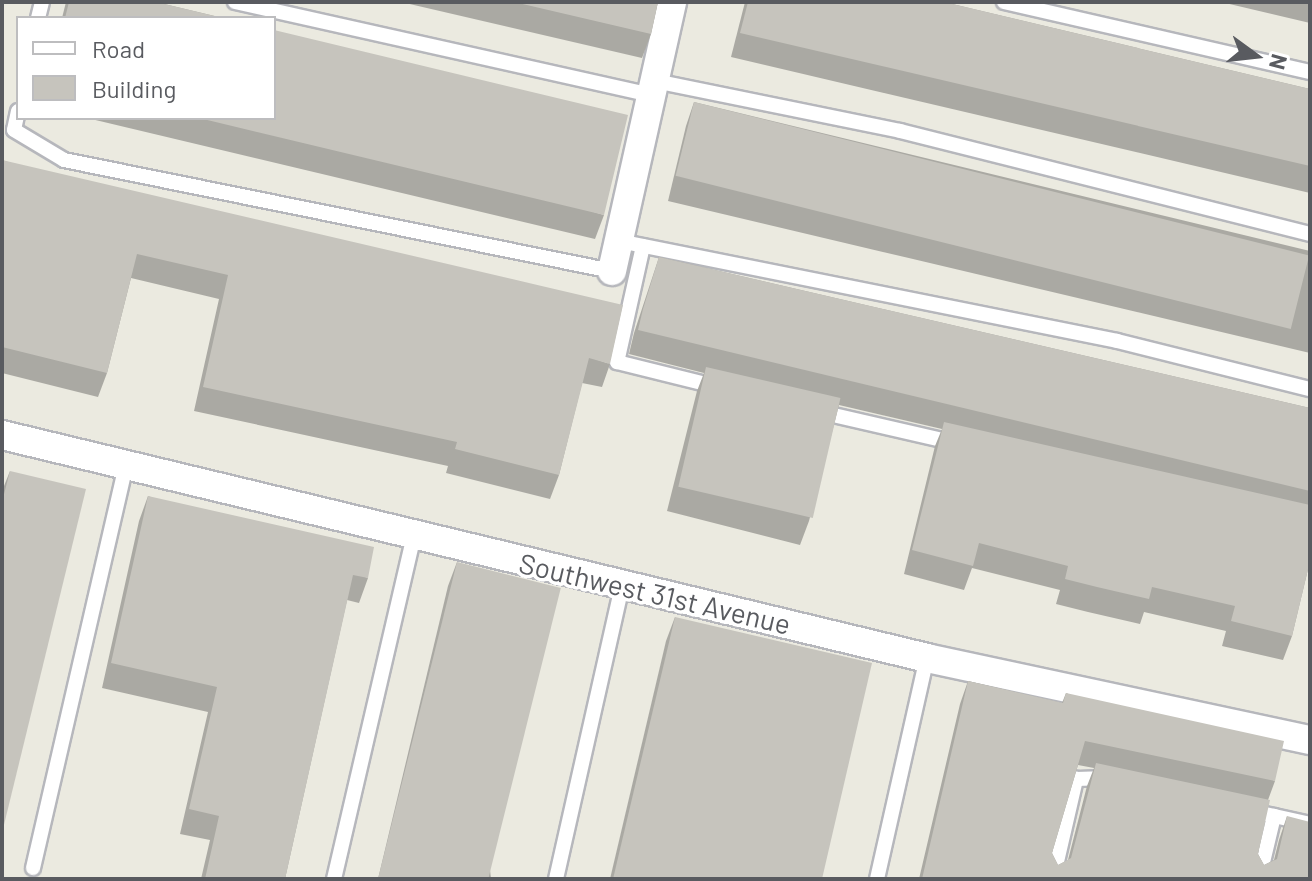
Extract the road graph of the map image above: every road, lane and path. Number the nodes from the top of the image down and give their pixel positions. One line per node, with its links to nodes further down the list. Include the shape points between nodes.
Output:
1 (235, 2): 5 (lane)
2 (672, 2): 5 (street)
3 (1004, 2): 4 (lane)
4 (1310, 72)
5 (653, 88): 7 (lane, via 900,131); 8 (street)
6 (16, 120): 9 (lane, via 14,130 64,160)
7 (1310, 234)
8 (631, 243): 9 (street); 10 (lane, via 1117,341); 11 (lane, via 617,362)
9 (612, 271)
10 (1310, 389)
11 (735, 391)
12 (808, 409): 14 (lane)
13 (2, 435): 15 (street, Southwest 31st Avenue)
14 (976, 447)
15 (126, 465): 16 (street, Southwest 31st Avenue); 24 (lane)
16 (414, 535): 17 (street, Southwest 31st Avenue); 25 (lane)
17 (622, 585): 18 (street, Southwest 31st Avenue); 26 (lane)
18 (927, 658): 19 (street, Southwest 31st Avenue); 27 (lane)
19 (1310, 740)
20 (1130, 784): 28 (lane, via 1086,774 1076,779)
21 (1231, 806): 22 (lane)
22 (1274, 816): 23 (lane); 29 (lane)
23 (1310, 824)
24 (33, 868)
25 (334, 879)
26 (556, 879)
27 (877, 879)
28 (1053, 879)
29 (1259, 879)

